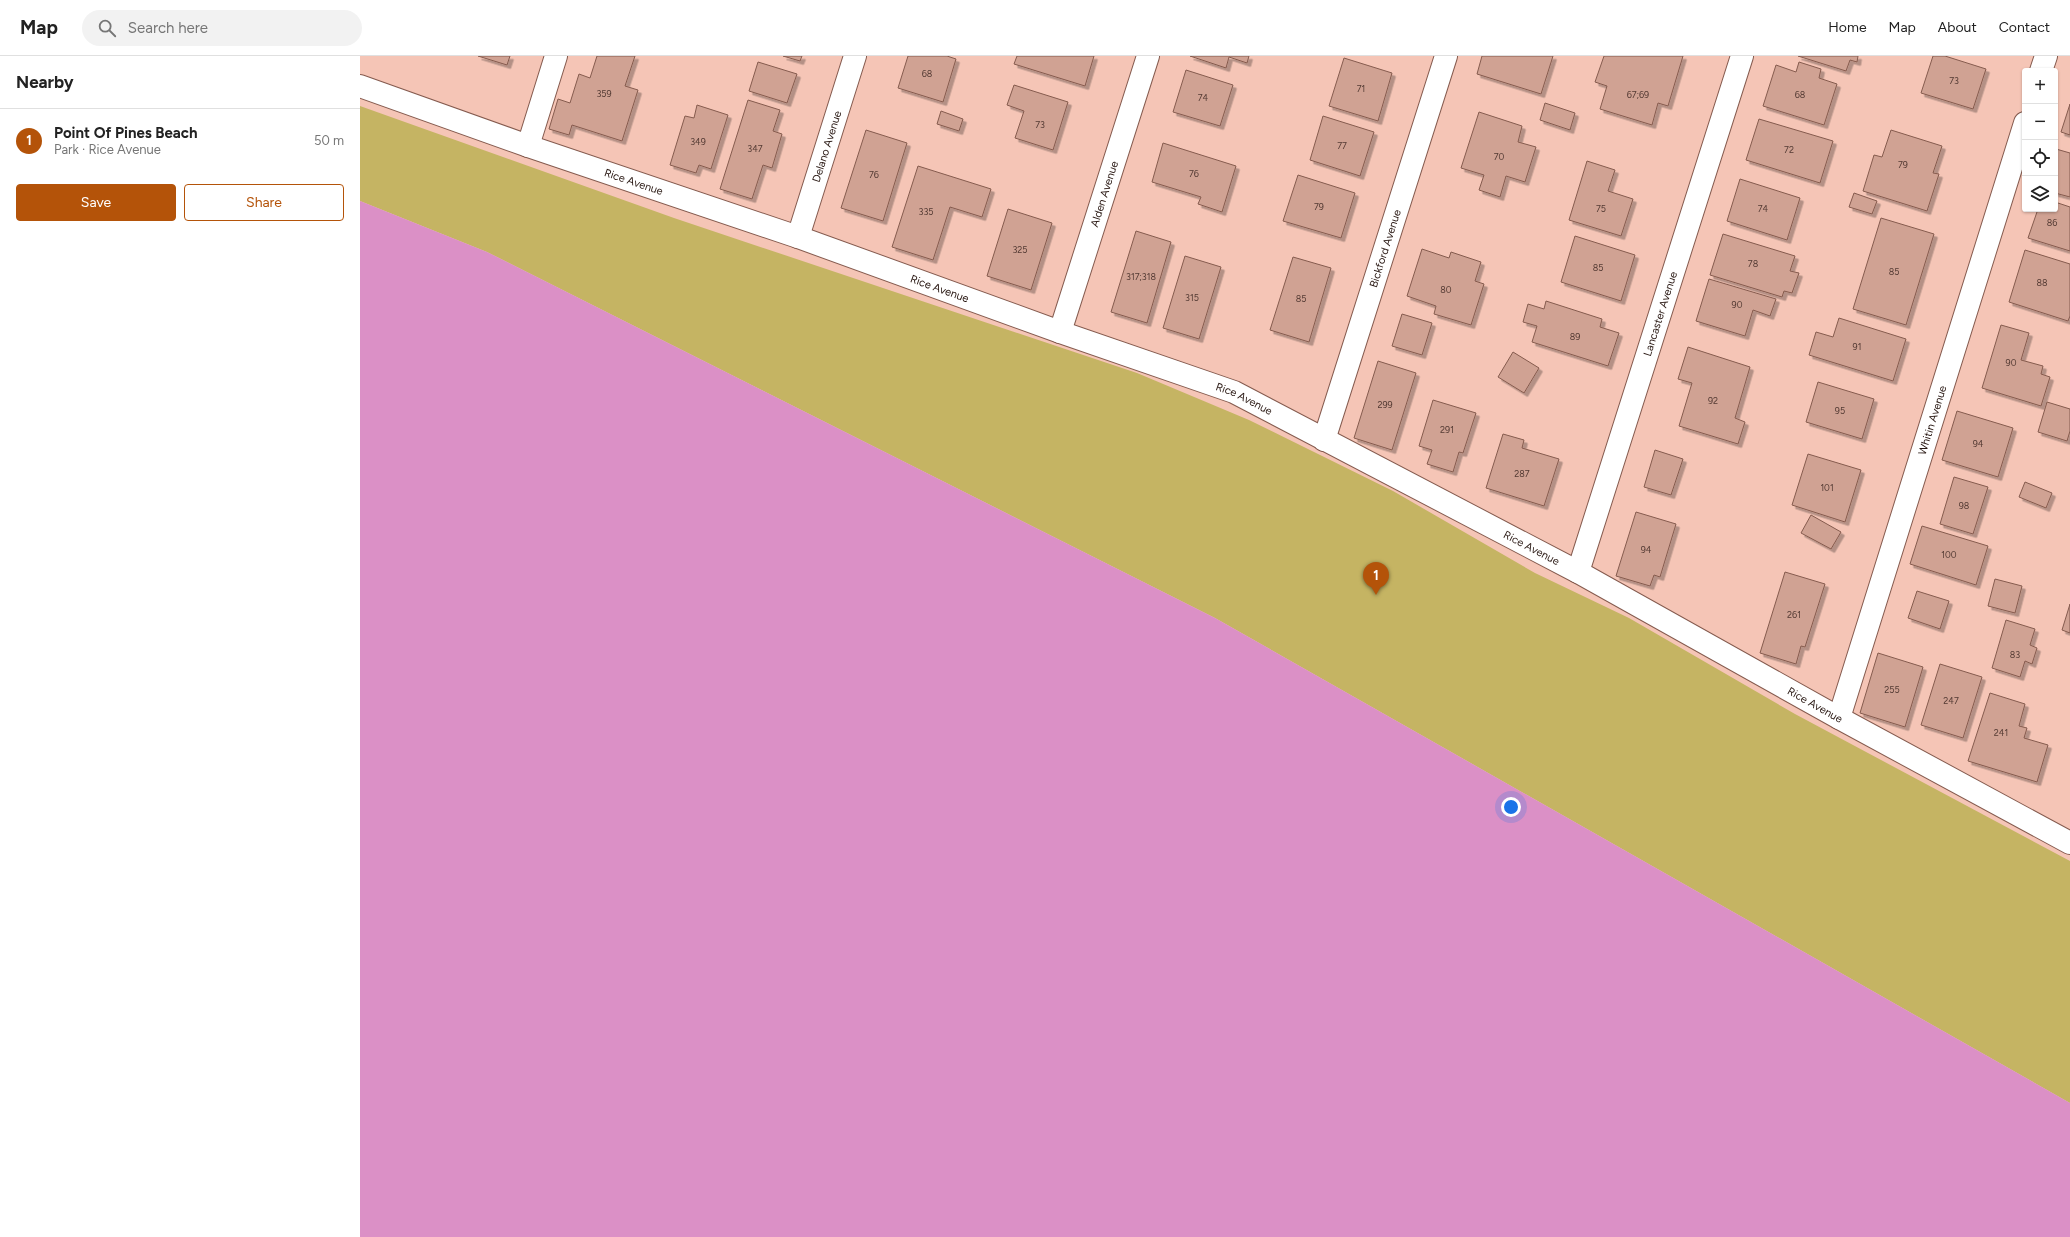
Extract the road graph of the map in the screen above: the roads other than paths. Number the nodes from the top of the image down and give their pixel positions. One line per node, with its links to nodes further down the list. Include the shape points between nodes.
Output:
1 (556, 56): 10 (street)
2 (855, 56): 11 (street, Delano Avenue)
3 (1148, 56): 12 (street, Alden Avenue)
4 (1446, 56): 13 (street, Bickford Avenue)
5 (1742, 56): 14 (street, Lancaster Avenue)
6 (2046, 56): 7 (street)
7 (2042, 68)
8 (360, 86): 10 (street, Rice Avenue)
9 (2022, 133): 15 (street, Whitin Avenue)
10 (528, 146): 11 (street, Rice Avenue)
11 (798, 237): 12 (street, Rice Avenue)
12 (1060, 332): 13 (street, Rice Avenue, via 1234,392)
13 (1324, 440): 14 (street, Rice Avenue)
14 (1578, 572): 15 (street, Rice Avenue)
15 (1839, 718): 16 (street, Rice Avenue)
16 (2070, 843)

